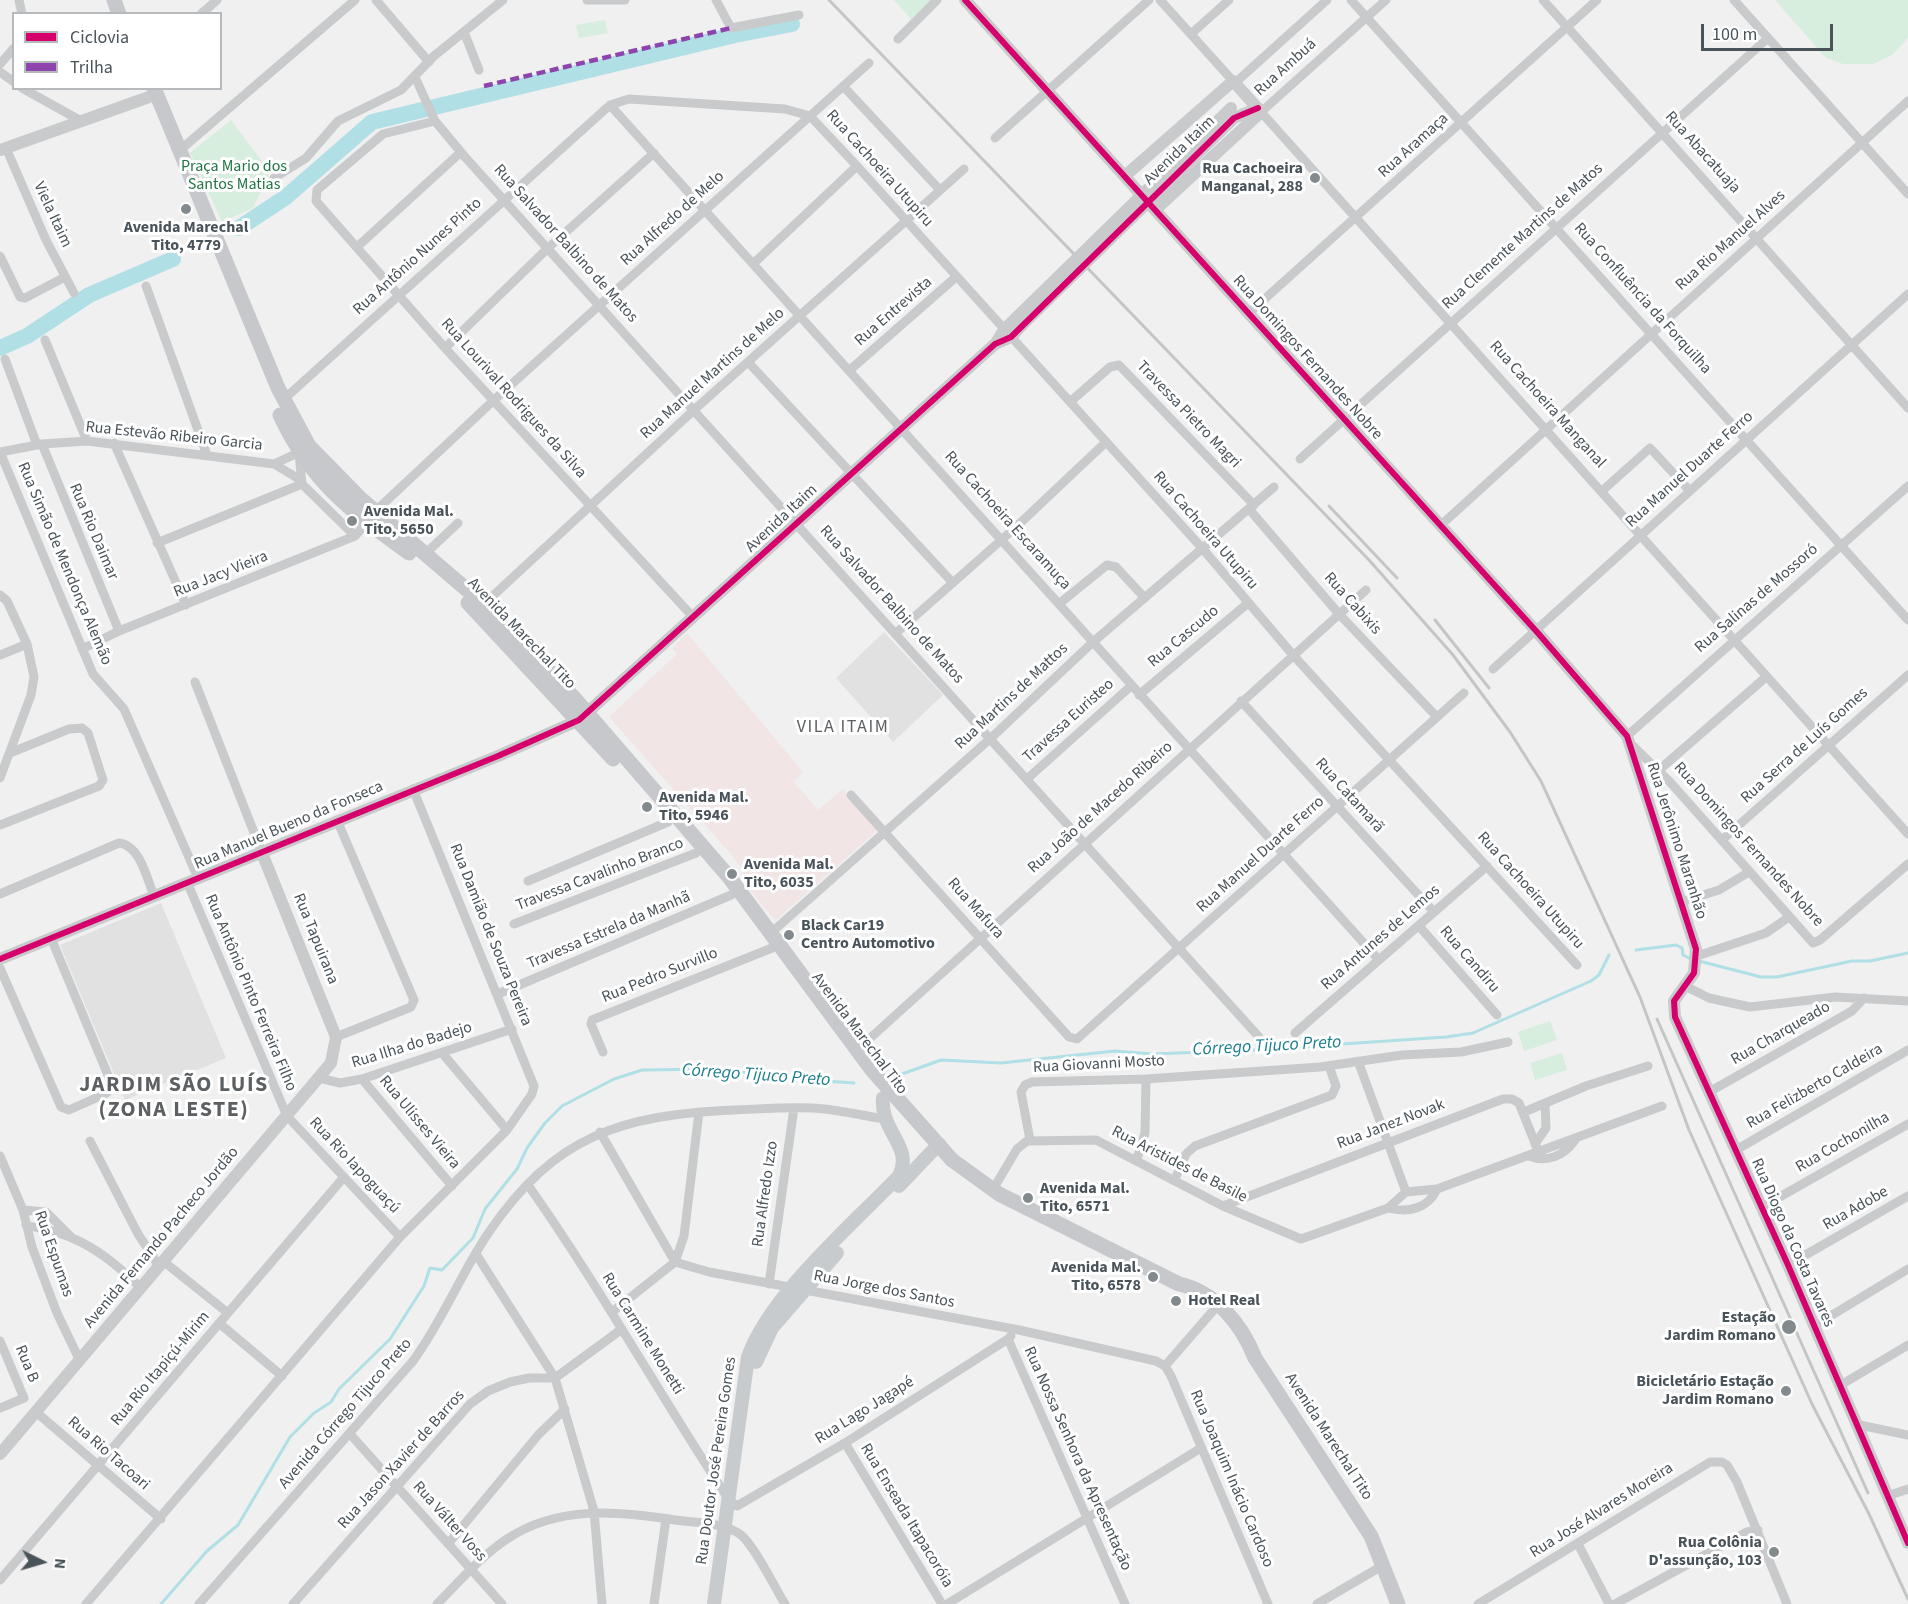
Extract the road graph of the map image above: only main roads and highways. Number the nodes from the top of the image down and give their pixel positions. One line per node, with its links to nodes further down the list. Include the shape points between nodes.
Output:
1 (149, 91): 2 (main road, Avenida Marechal Tito, via 268,391); 2 (main road, Avenida Marechal Tito, via 172,133)
2 (304, 449): 3 (main road, Avenida Marechal Tito, via 330,490)
3 (372, 518): 4 (main road, Avenida Marechal Tito, via 477,611); 4 (main road, Avenida Marechal Tito, via 425,554 484,604)
4 (583, 717): 5 (main road, Avenida Marechal Tito, via 731,895); 6 (main road, Avenida Marechal Tito, via 729,877)
5 (883, 1098): 6 (main road, Avenida Marechal Tito); 7 (main road, via 884,1119)
6 (932, 1151): 7 (main road, via 914,1160); 8 (main road, Rua Doutor José Pereira Gomes); 10 (main road, Avenida Marechal Tito, via 952,1160 992,1191 1179,1284 1214,1308 1255,1358)
7 (903, 1158): 8 (main road, Rua Doutor José Pereira Gomes, via 899,1176)
8 (797, 1289): 9 (main road, Rua Doutor José Pereira Gomes, via 757,1356)
9 (729, 1529): 11 (main road, Rua Doutor José Pereira Gomes); 12 (main road, Rua Doutor José Pereira Gomes)
10 (1371, 1536): 13 (main road, Avenida Marechal Tito); 14 (main road, Avenida Marechal Tito, via 1385,1552)
11 (714, 1604)
12 (722, 1604)
13 (1398, 1604)
14 (1409, 1604)

